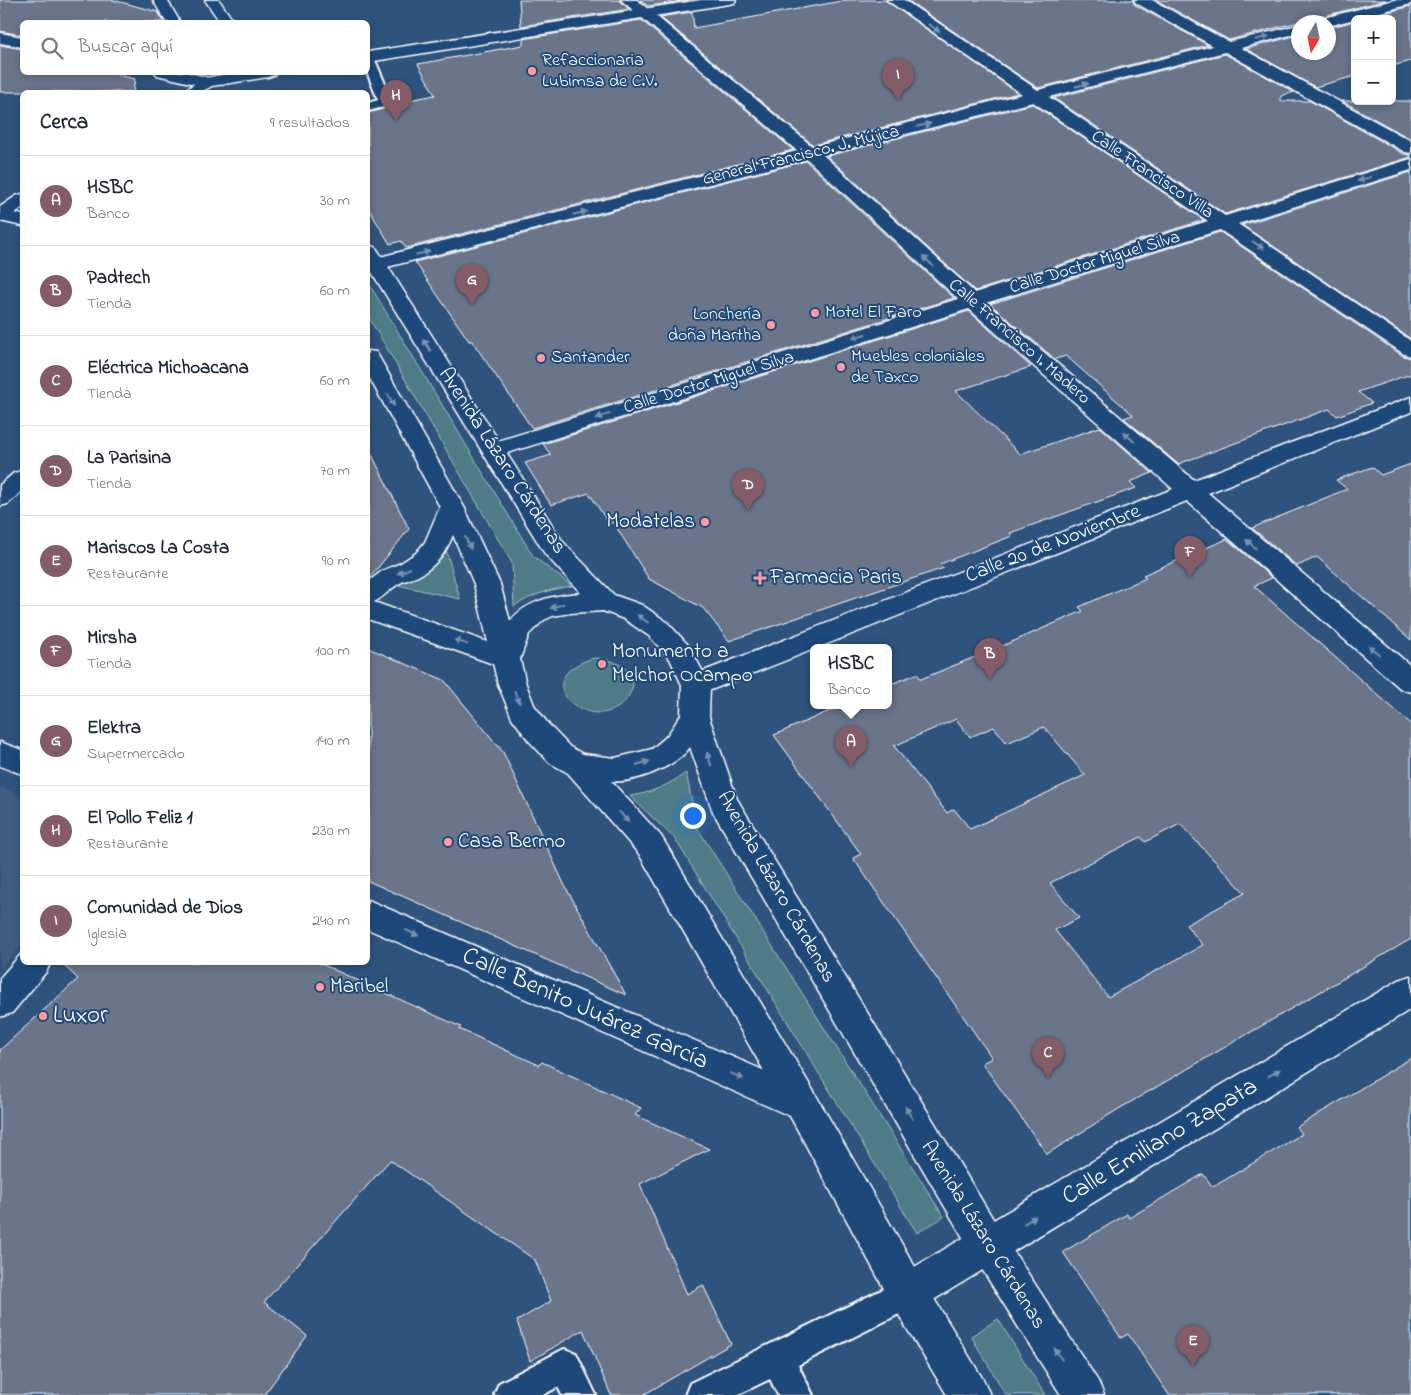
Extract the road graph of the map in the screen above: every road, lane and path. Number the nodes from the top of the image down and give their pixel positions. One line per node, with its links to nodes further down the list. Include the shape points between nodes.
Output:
1 (160, 0): 9 (street)
2 (212, 0): 10 (street)
3 (729, 0): 7 (street)
4 (894, 0): 21 (street, Calle Francisco Villa, one-way to 21)
5 (1141, 0): 14 (street)
6 (1411, 0): 8 (street)
7 (636, 7): 15 (street); 24 (street, Calle Francisco I. Madero)
8 (1336, 19)
9 (172, 20)
10 (226, 20)
11 (1291, 31): 14 (street, General Francisco. J. Mújica, one-way to 11)
12 (0, 38): 13 (street)
13 (20, 42)
14 (1226, 48): 21 (street, General Francisco. J. Mújica, one-way to 14); 23 (street)
15 (370, 57)
16 (370, 62): 22 (lane, via 386,102)
17 (176, 75): 19 (street)
18 (265, 76): 19 (street)
19 (208, 82): 20 (street)
20 (194, 90)
21 (1034, 97): 24 (street, General Francisco. J. Mújica, one-way to 21); 29 (street, Calle Francisco Villa)
22 (370, 106)
23 (1411, 148)
24 (812, 154): 30 (street, General Francisco. J. Mújica, one-way to 24); 31 (street, Calle Francisco I. Madero, one-way to 24)
25 (1411, 164): 29 (street, Calle Doctor Miguel Silva, one-way to 29)
26 (20, 201): 27 (street)
27 (0, 215): 28 (street)
28 (20, 221)
29 (1224, 222): 31 (street, Calle Doctor Miguel Silva); 32 (street, Calle Francisco Villa, one-way to 32)
30 (370, 261): 35 (street, Avenida Lázaro Cárdenas, one-way to 30)
31 (972, 301): 35 (street, Calle Doctor Miguel Silva, one-way to 35); 36 (street, Calle Francisco I. Madero, one-way to 31)
32 (1411, 350)
33 (370, 361): 37 (street, one-way to 37)
34 (1411, 404): 36 (street, Calle 20 de Noviembre)
35 (493, 450): 39 (street, Avenida Lázaro Cárdenas, via 554,548)
36 (1190, 490): 42 (street, Calle Francisco I. Madero, one-way to 36); 43 (street, Calle 20 de Noviembre)
37 (452, 507): 38 (street, one-way to 38, via 436,546 425,559 391,577); 41 (street, one-way to 41, via 487,584)
38 (370, 593)
39 (605, 602): 41 (street, one-way to 41, via 566,602 535,614 518,629); 43 (street, Avenida Lázaro Cárdenas, one-way to 39, via 680,653 658,630 634,612)
40 (370, 610): 41 (street, one-way to 40)
41 (507, 659): 47 (street, one-way to 47, via 522,710 560,755)
42 (1411, 682)
43 (696, 685): 44 (street, Avenida Lázaro Cárdenas)
44 (695, 717): 47 (street, one-way to 44, via 615,770 662,757 677,744); 53 (street, Avenida Lázaro Cárdenas, one-way to 44, via 723,803)
45 (0, 753): 46 (street)
46 (20, 762)
47 (578, 765): 52 (street, one-way to 52, via 650,845)
48 (370, 915): 52 (street, Calle Benito Juárez García, one-way to 52)
49 (32, 965): 51 (street)
50 (1411, 991): 53 (street, Calle Emiliano Zapata, one-way to 50)
51 (0, 1002)
52 (802, 1104): 54 (street)
53 (988, 1245): 54 (street, Calle Emiliano Zapata); 61 (street, Avenida Lázaro Cárdenas, one-way to 53)
54 (908, 1293): 55 (lane); 60 (street)
55 (776, 1358): 58 (lane); 59 (lane)
56 (511, 1395): 57 (lane, via 564,1365)
57 (578, 1395)
58 (702, 1395)
59 (796, 1395)
60 (970, 1395)
61 (1084, 1395)

